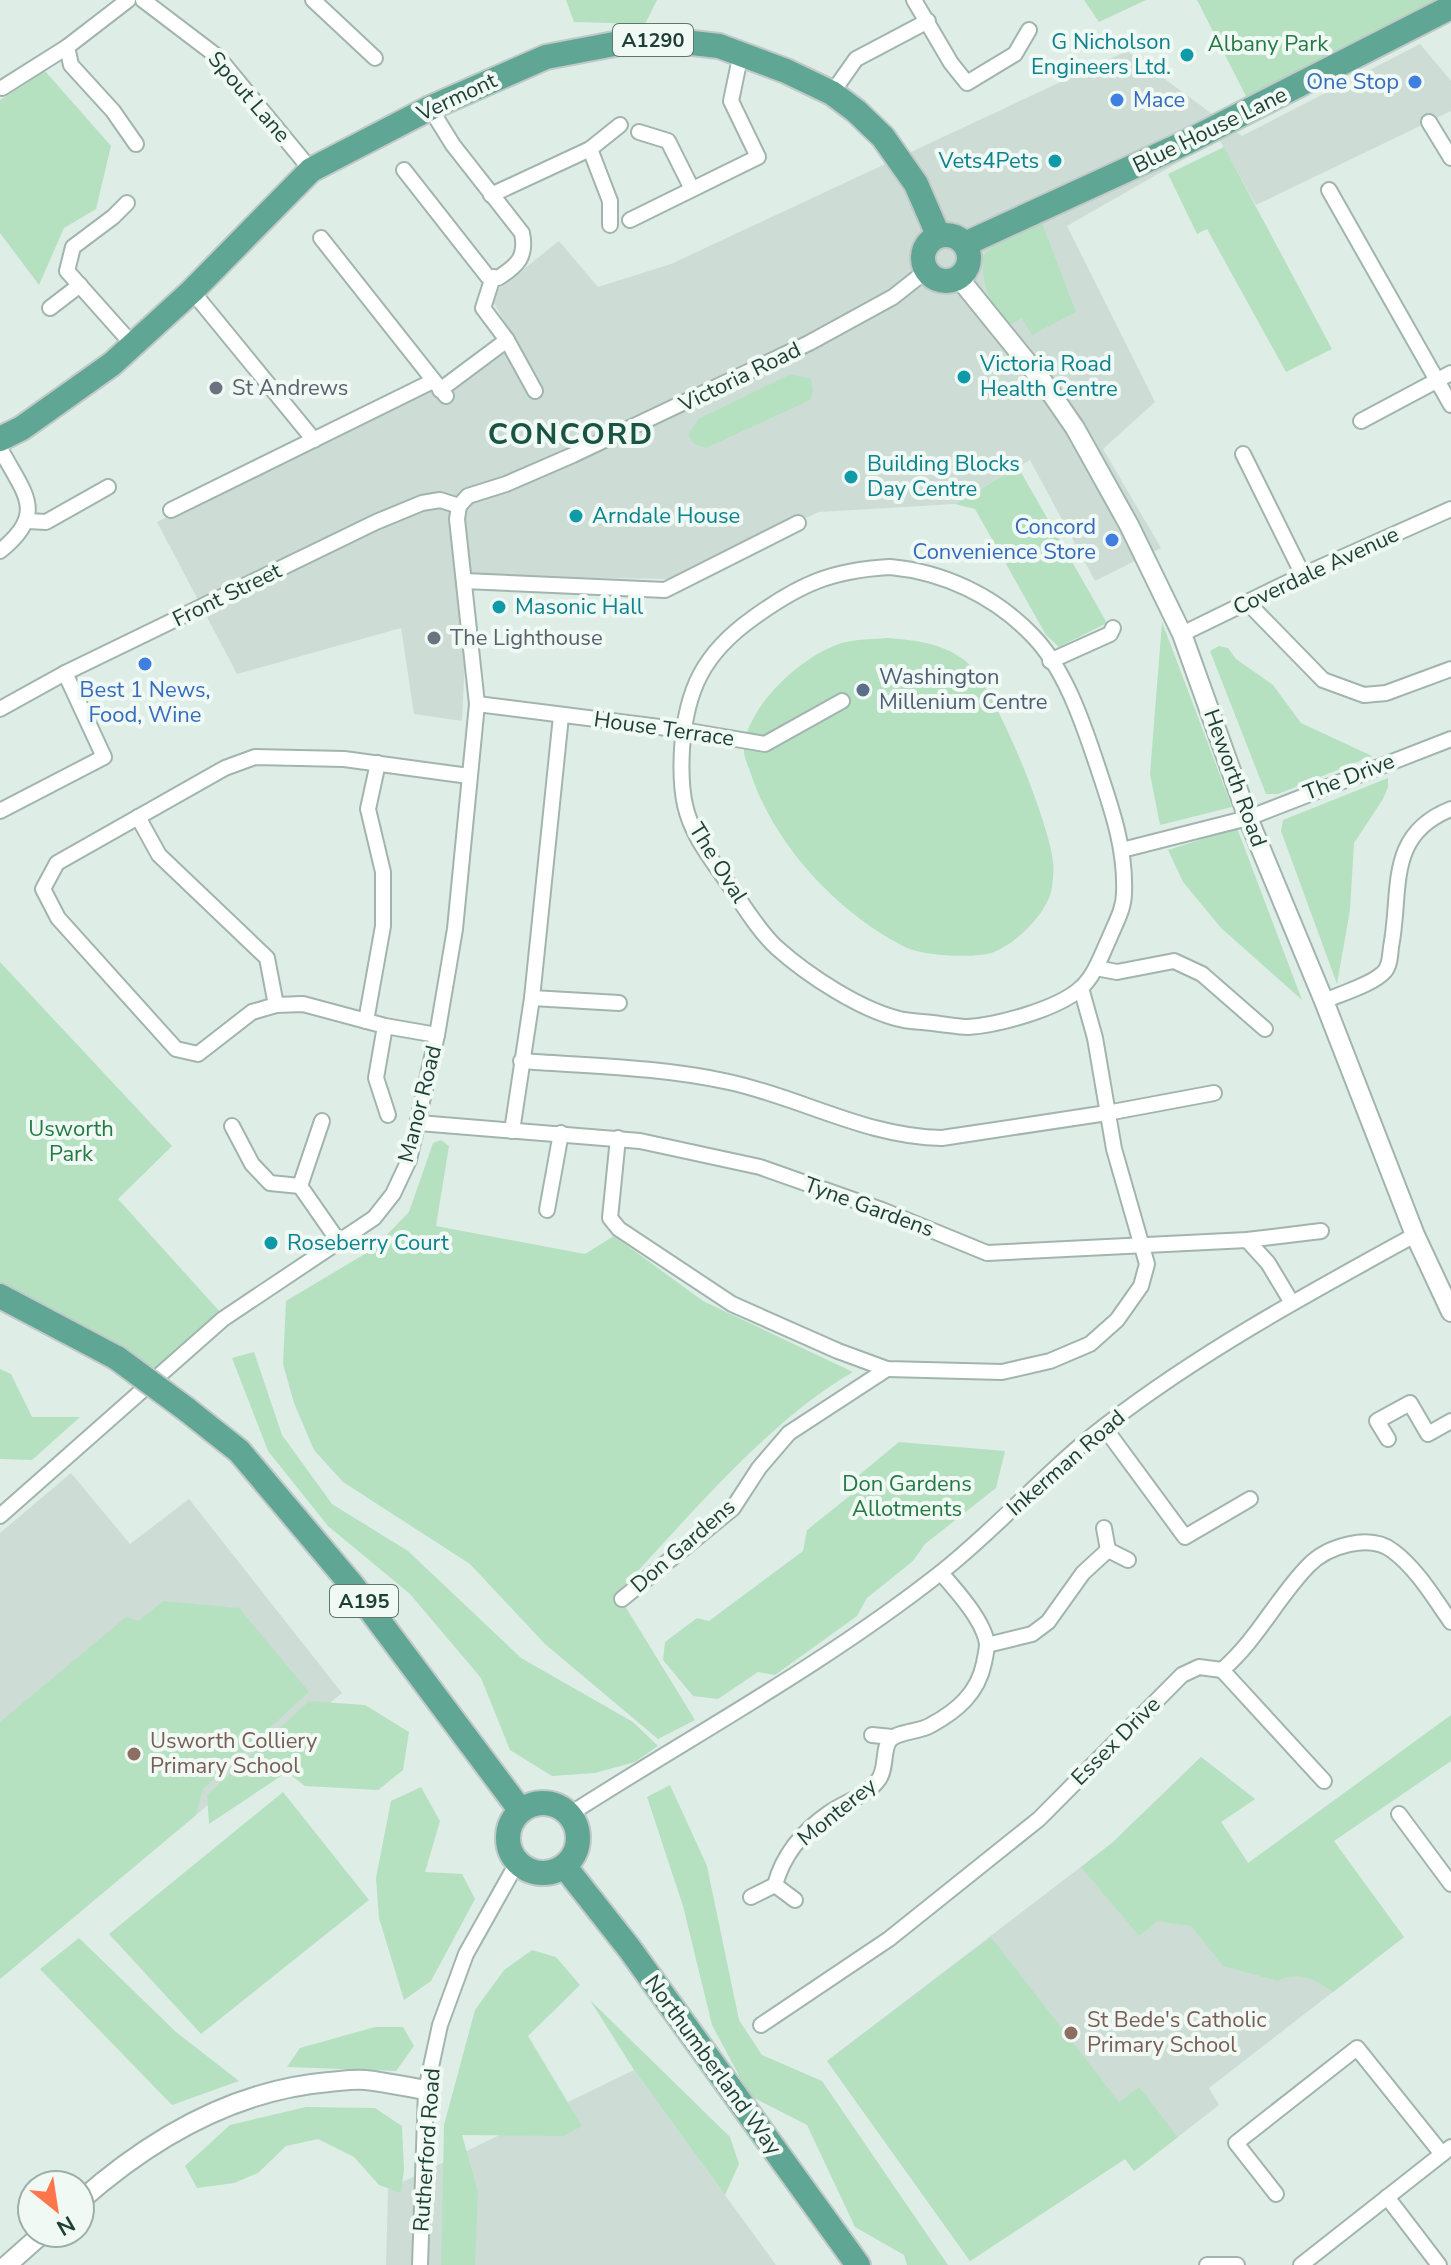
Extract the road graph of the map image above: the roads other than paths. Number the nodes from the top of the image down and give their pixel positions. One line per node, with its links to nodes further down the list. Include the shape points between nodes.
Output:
1 (128, 0): 8 (street)
2 (143, 0): 20 (street, Spout Lane, via 218,57)
3 (313, 0): 10 (street)
4 (914, 0): 6 (street)
5 (1451, 7): 30 (main road, Blue House Lane, via 1187,142)
6 (928, 21): 7 (street, via 967,83 1015,54); 12 (street, via 856,59)
7 (1029, 30)
8 (67, 47): 11 (street); 17 (street, via 71,65)
9 (741, 53): 12 (main road, Vermont / A1290); 13 (main road, Vermont / A1290, via 666,40 630,41 546,57); 22 (street, via 731,101 758,157)
10 (375, 58)
11 (2, 88)
12 (832, 93): 28 (main road, Vermont / A1290, via 901,160)
13 (430, 108): 20 (main road, Vermont / A1290); 24 (street)
14 (1429, 122): 19 (street)
15 (620, 125): 18 (street)
16 (639, 132): 22 (street, via 668,141)
17 (136, 144)
18 (590, 149): 24 (street); 27 (street, via 610,201)
19 (1451, 158)
20 (311, 170): 35 (main road, Vermont / A1290)
21 (404, 170): 32 (street)
22 (692, 189): 26 (street)
23 (1329, 190): 40 (street)
24 (491, 195): 32 (street, via 522,233 525,246 518,265)
25 (127, 203): 34 (street, via 73,247 67,271)
26 (630, 220)
27 (610, 225)
28 (938, 235): 30 (main road); 31 (main road, via 924,249)
29 (321, 238): 41 (street)
30 (965, 244): 33 (main road, via 969,262)
31 (926, 271): 33 (main road, via 945,282); 50 (street, Victoria Road, via 893,297 809,343 573,455 468,496)
32 (493, 277): 37 (street, via 483,308)
33 (959, 278): 60 (street, Heworth Road, via 1075,428)
34 (80, 285): 36 (street); 38 (street)
35 (192, 291): 38 (main road, Vermont / A1290); 46 (street)
36 (50, 308)
37 (507, 340): 41 (street); 42 (street)
38 (133, 345): 45 (main road, Vermont / A1290)
39 (1451, 373): 40 (street)
40 (1438, 381): 43 (street); 44 (street)
41 (440, 389): 46 (street)
42 (535, 391)
43 (1451, 405)
44 (1361, 421)
45 (0, 439)
46 (314, 440): 52 (street)
47 (0, 448): 53 (street, via 30,505)
48 (1243, 454): 56 (street)
49 (108, 487): 53 (street, via 46,522)
50 (459, 506): 57 (street, Manor Road); 63 (street, Front Street, via 440,500 387,517)
51 (1451, 509): 56 (street, Coverdale Avenue)
52 (171, 510)
53 (28, 521): 55 (street)
54 (798, 523): 57 (street, via 665,590)
55 (0, 551)
56 (1303, 575): 58 (street, Coverdale Avenue)
57 (464, 581): 65 (street, Manor Road)
58 (1247, 602): 60 (street, Coverdale Avenue); 62 (street, via 1323,680 1364,695 1386,693)
59 (1113, 628): 61 (street)
60 (1182, 634): 75 (street, Heworth Road)
61 (1050, 661): 68 (street, The Oval, via 1015,619 974,592 918,570 853,569 802,587 763,610 717,648 692,687); 76 (street, The Oval, via 1090,743)
62 (1451, 669)
63 (65, 673): 66 (street, Front Street); 73 (street, via 104,757)
64 (842, 701): 68 (street, House Terrace, via 765,744)
65 (477, 704): 67 (street, House Terrace); 71 (street, Manor Road)
66 (0, 709)
67 (561, 716): 68 (street, House Terrace); 79 (street)
68 (683, 730): 78 (street, The Oval, via 685,807 697,839 775,946 840,994 901,1019 967,1027 1025,1015)
69 (1451, 739): 75 (street, The Drive)
70 (378, 763): 71 (street); 74 (street, via 255,757); 83 (street, via 368,809 383,872 383,926)
71 (469, 776): 86 (street, Manor Road, via 455,929)
72 (1451, 809): 80 (street, via 1433,816 1398,865 1387,968)
73 (0, 811)
74 (138, 817): 82 (street, via 159,855 267,958); 82 (street, via 57,863 43,889 58,918 176,1049 198,1054 252,1012)
75 (1248, 818): 76 (street, The Drive); 80 (street, Heworth Road)
76 (1122, 850): 77 (street, The Oval, via 1125,896)
77 (1096, 968): 78 (street, The Oval); 85 (street, via 1117,972 1174,961 1202,974)
78 (1081, 988): 89 (street)
79 (532, 998): 81 (street); 87 (street)
80 (1324, 1001): 100 (street, Heworth Road)
81 (619, 1003)
82 (276, 1005): 83 (street, via 303,1004)
83 (366, 1021): 84 (street)
84 (385, 1026): 86 (street); 90 (street, via 376,1078)
85 (1265, 1029)
86 (437, 1035): 92 (street, Manor Road)
87 (521, 1061): 89 (street, via 662,1071 732,1082 872,1129 917,1138); 94 (street)
88 (1214, 1093): 89 (street)
89 (1107, 1113): 103 (street)
90 (388, 1115)
91 (322, 1121): 97 (street)
92 (419, 1123): 94 (street, Tyne Gardens); 102 (street, Manor Road, via 393,1194 374,1218)
93 (232, 1126): 97 (street, via 252,1164 270,1183)
94 (512, 1131): 95 (street, Tyne Gardens)
95 (561, 1133): 96 (street, Tyne Gardens); 98 (street)
96 (618, 1138): 103 (street, Tyne Gardens, via 760,1167 987,1253); 107 (street, via 610,1218 619,1229 732,1304)
97 (300, 1186): 102 (street)
98 (547, 1210)
99 (1321, 1231): 101 (street, Tyne Gardens)
100 (1415, 1235): 105 (street, Inkerman Road); 106 (street, Heworth Road)
101 (1247, 1240): 103 (street, Tyne Gardens); 105 (street)
102 (339, 1242): 112 (street, Manor Road, via 223,1319)
103 (1142, 1246): 107 (street, via 1147,1264 1141,1286 1117,1320 1090,1344 1050,1361 1002,1372)
104 (0, 1296): 124 (main road, A195, bridge, via 117,1358 239,1451 352,1585)
105 (1292, 1303): 109 (street, Inkerman Road, via 1175,1375)
106 (1451, 1312)
107 (887, 1369): 117 (street, Don Gardens, via 789,1433 733,1508)
108 (1451, 1421): 110 (street, via 1428,1434 1410,1403 1377,1421)
109 (1104, 1427): 111 (street, via 1185,1537); 116 (street, Inkerman Road)
110 (1388, 1439)
111 (1250, 1499)
112 (0, 1516)
113 (1104, 1528): 114 (street)
114 (1108, 1550): 115 (street); 119 (street, via 1083,1573 1048,1622 1032,1634)
115 (1128, 1560)
116 (941, 1573): 119 (street, via 964,1600); 125 (street, Inkerman Road, via 773,1690)
117 (622, 1599)
118 (1451, 1622): 120 (street, via 1411,1566 1390,1548 1364,1542 1338,1547 1310,1563 1238,1657)
119 (987, 1645): 122 (street, via 982,1673 962,1705 926,1728)
120 (1222, 1670): 123 (street); 133 (street, Essex Drive, via 1199,1667 1182,1675 1039,1819 889,1939)
121 (872, 1735): 122 (street)
122 (892, 1737): 130 (street, Monterey, via 881,1777 810,1828 792,1848)
123 (1324, 1781)
124 (521, 1811): 125 (main road, via 544,1803); 127 (main road, via 508,1840)
125 (570, 1814): 128 (main road, via 579,1837)
126 (1399, 1814): 129 (street)
127 (517, 1863): 128 (main road, via 542,1874); 134 (street, Rutherford Road, via 466,1954 440,2025)
128 (565, 1867): 142 (main road, Northumberland Way)
129 (1451, 1884)
130 (775, 1885): 131 (street); 132 (street)
131 (751, 1897)
132 (795, 1900)
133 (761, 2025)
134 (426, 2090): 136 (street, via 363,2079 302,2084 241,2100 175,2131); 141 (street, Rutherford Road)
135 (1446, 2151): 137 (street, via 1357,2048 1236,2143); 138 (street)
136 (96, 2187)
137 (1276, 2194)
138 (1387, 2197): 145 (street); 146 (street)
139 (25, 2249): 140 (street)
140 (7, 2265)
141 (420, 2265)
142 (858, 2265)
143 (1207, 2265): 144 (street)
144 (1237, 2265)
145 (1301, 2265)
146 (1439, 2265)

